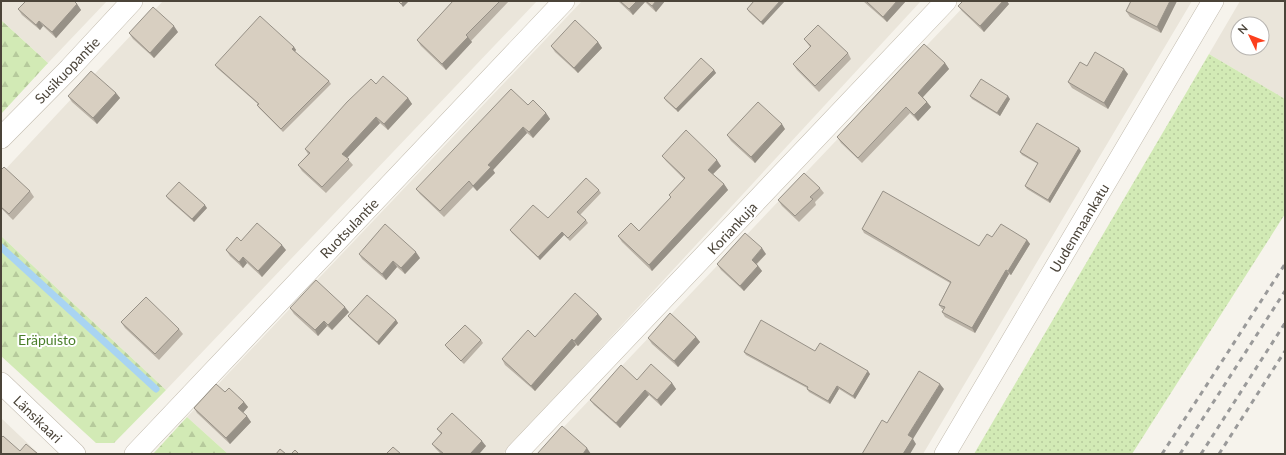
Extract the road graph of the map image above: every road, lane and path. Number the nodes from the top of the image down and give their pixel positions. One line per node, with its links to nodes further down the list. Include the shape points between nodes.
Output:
1 (132, 1): 5 (street, Susikuopantie)
2 (564, 1): 8 (street, Ruotsulantie)
3 (946, 1): 9 (street, Koriankuja)
4 (1213, 1): 10 (street, Uudenmaankatu)
5 (1, 138)
6 (1, 383): 7 (street, Länsikaari)
7 (75, 454)
8 (135, 454)
9 (516, 454)
10 (945, 454)

